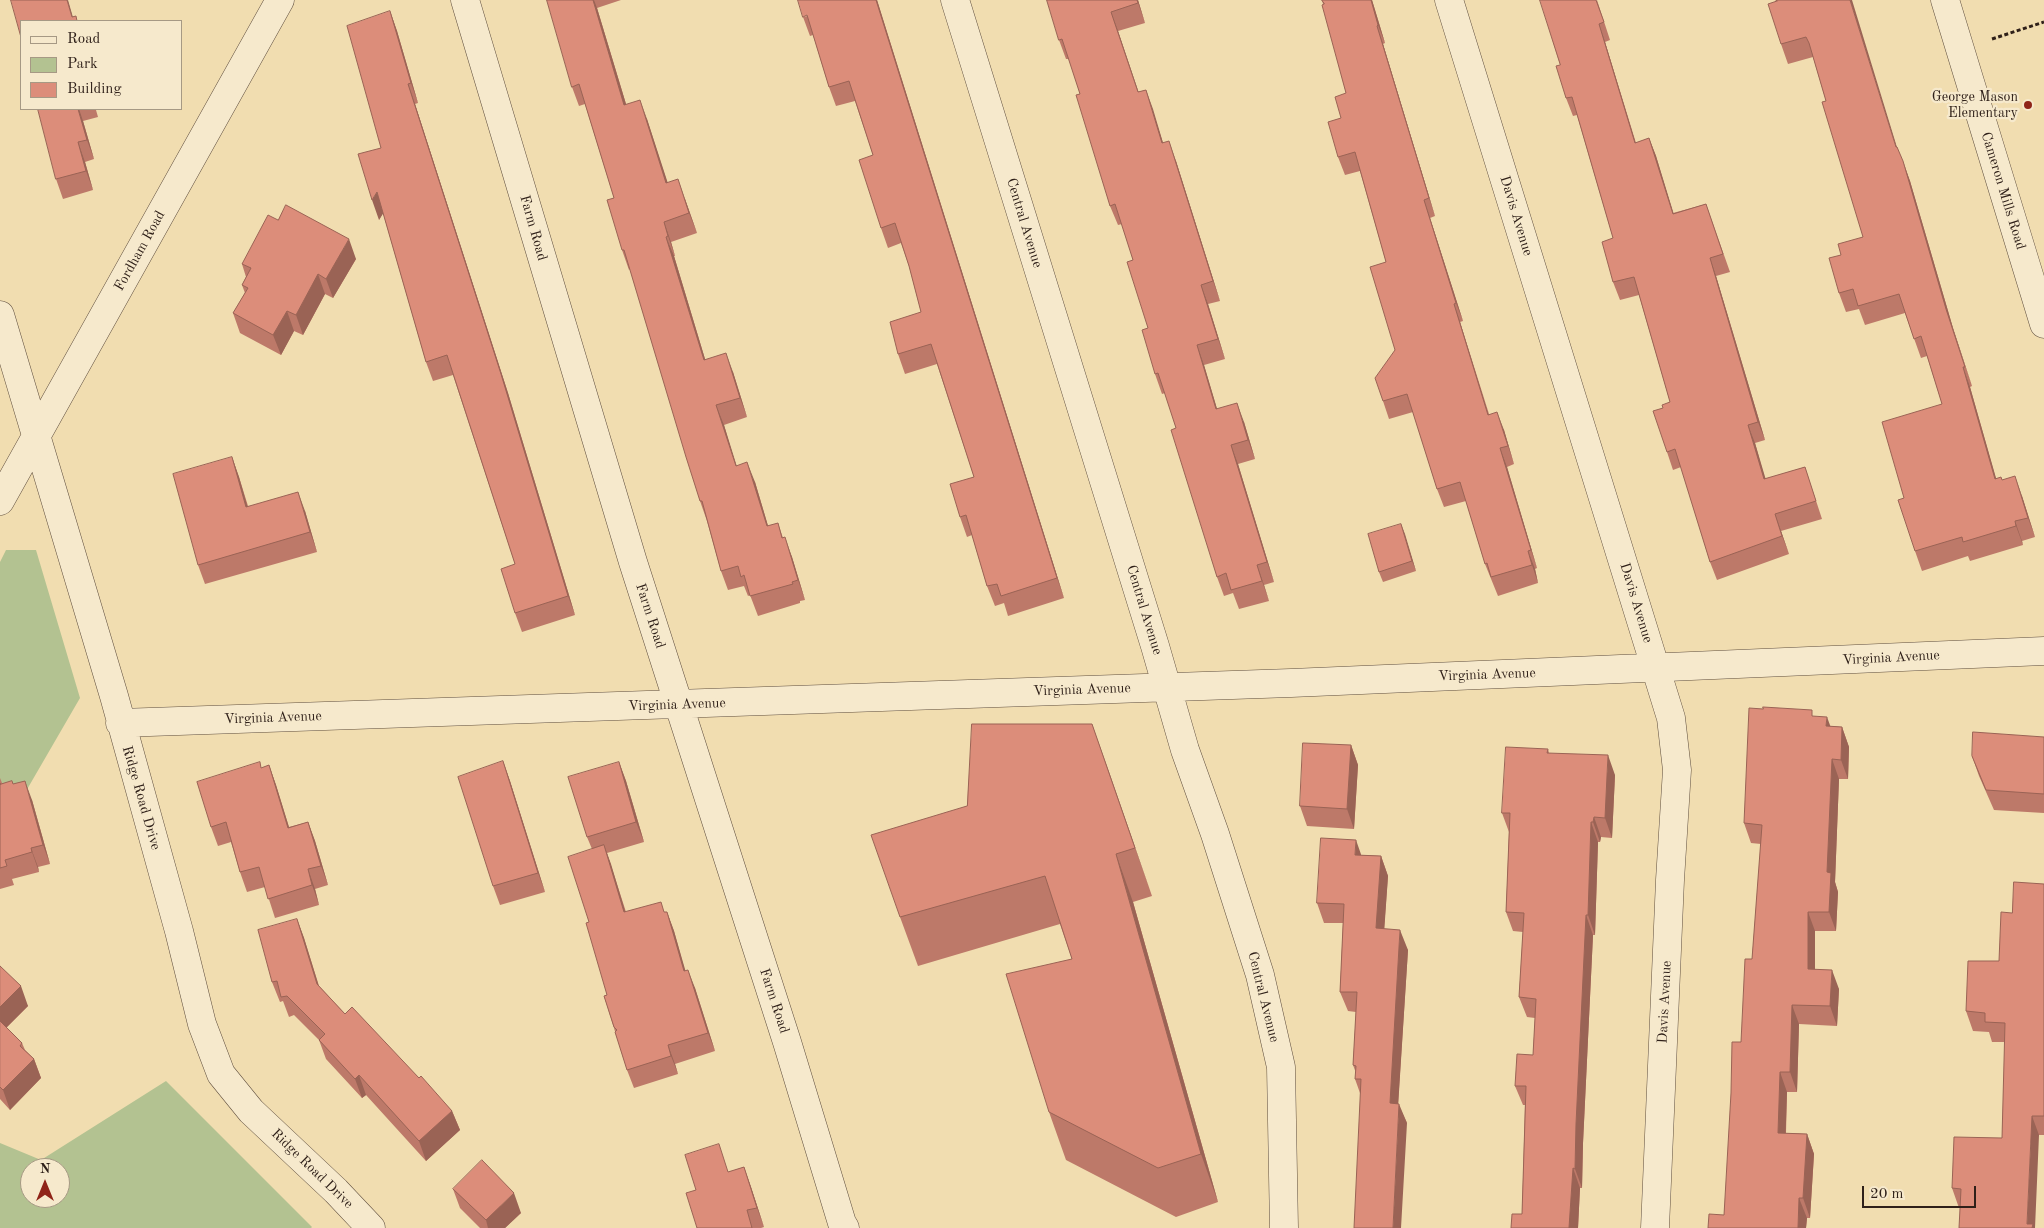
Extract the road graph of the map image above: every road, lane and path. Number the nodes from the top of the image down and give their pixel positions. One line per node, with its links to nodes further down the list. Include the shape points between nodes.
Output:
1 (280, 0): 10 (street, Fordham Road)
2 (465, 0): 15 (street, Farm Road, via 594,435)
3 (955, 0): 14 (street, Central Avenue)
4 (1449, 0): 13 (street, Davis Avenue)
5 (1945, 0): 9 (street, Cameron Mills Road)
6 (2044, 22): 7 (path)
7 (1991, 39)
8 (0, 314): 10 (street, Ridge Road Drive)
9 (2044, 324)
10 (36, 438): 11 (street, Fordham Road); 16 (street, Ridge Road Drive)
11 (0, 501)
12 (2044, 651): 13 (street, Virginia Avenue)
13 (1656, 669): 14 (street, Virginia Avenue); 20 (street, Davis Avenue, via 1671,718 1677,770)
14 (1167, 687): 15 (street, Virginia Avenue); 19 (street, Central Avenue, via 1260,975 1281,1067)
15 (679, 704): 16 (street, Virginia Avenue); 18 (street, Farm Road)
16 (120, 723): 17 (street, Ridge Road Drive, via 180,931 202,1024 221,1074 251,1111)
17 (372, 1228)
18 (845, 1228)
19 (1284, 1228)
20 (1655, 1228)

